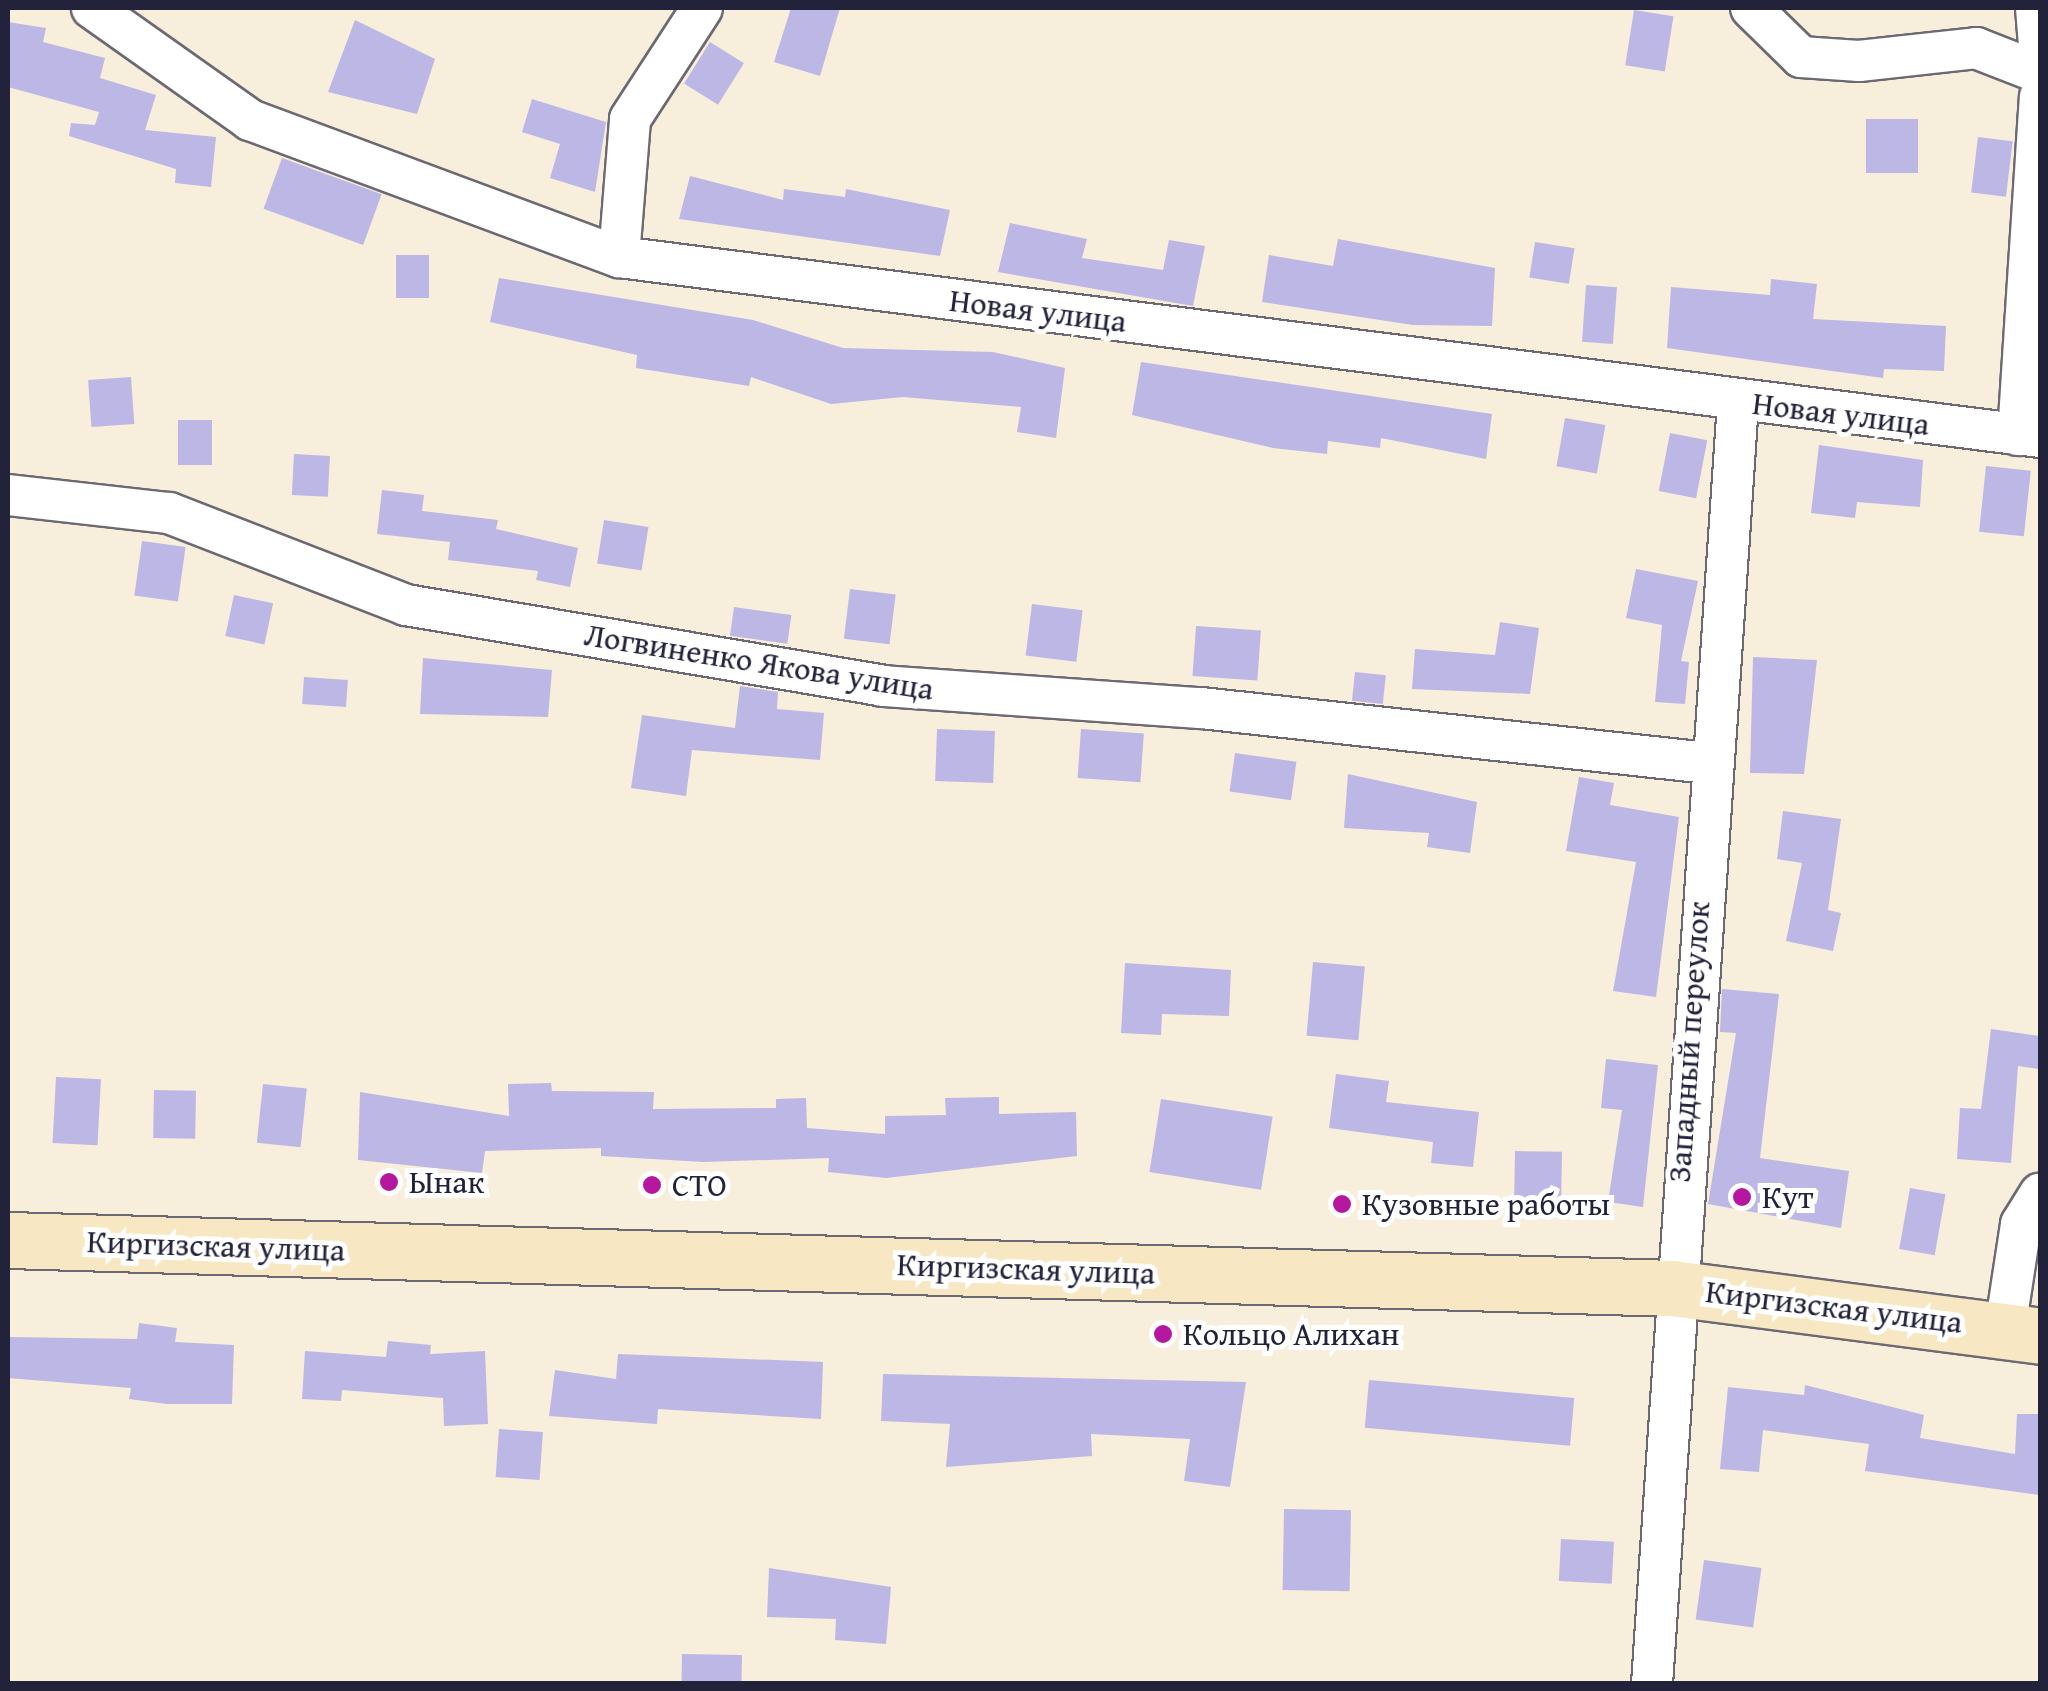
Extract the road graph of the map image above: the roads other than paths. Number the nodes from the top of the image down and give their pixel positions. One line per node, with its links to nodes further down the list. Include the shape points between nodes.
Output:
1 (92, 8): 8 (street, Новая улица, via 250,120)
2 (702, 8): 8 (street, via 630,119)
3 (1751, 8): 6 (street, via 1801,57 1859,62 1976,48)
4 (2036, 8): 5 (street)
5 (2040, 58)
6 (2040, 73)
7 (2040, 97): 10 (street)
8 (619, 258): 9 (street, Новая улица)
9 (1738, 402): 10 (street, Новая улица); 12 (street, Западный переулок)
10 (2030, 436)
11 (8, 495): 12 (street, Логвиненко Якова улица, via 169,512 406,605 883,686 1201,708)
12 (1708, 762): 15 (street, Западный переулок)
13 (2040, 1193): 16 (street, via 2021,1224)
14 (8, 1240): 15 (main road, Киргизская улица)
15 (1672, 1288): 16 (main road, Киргизская улица); 17 (street, Западный переулок)
16 (2023, 1332)
17 (1652, 1684)

